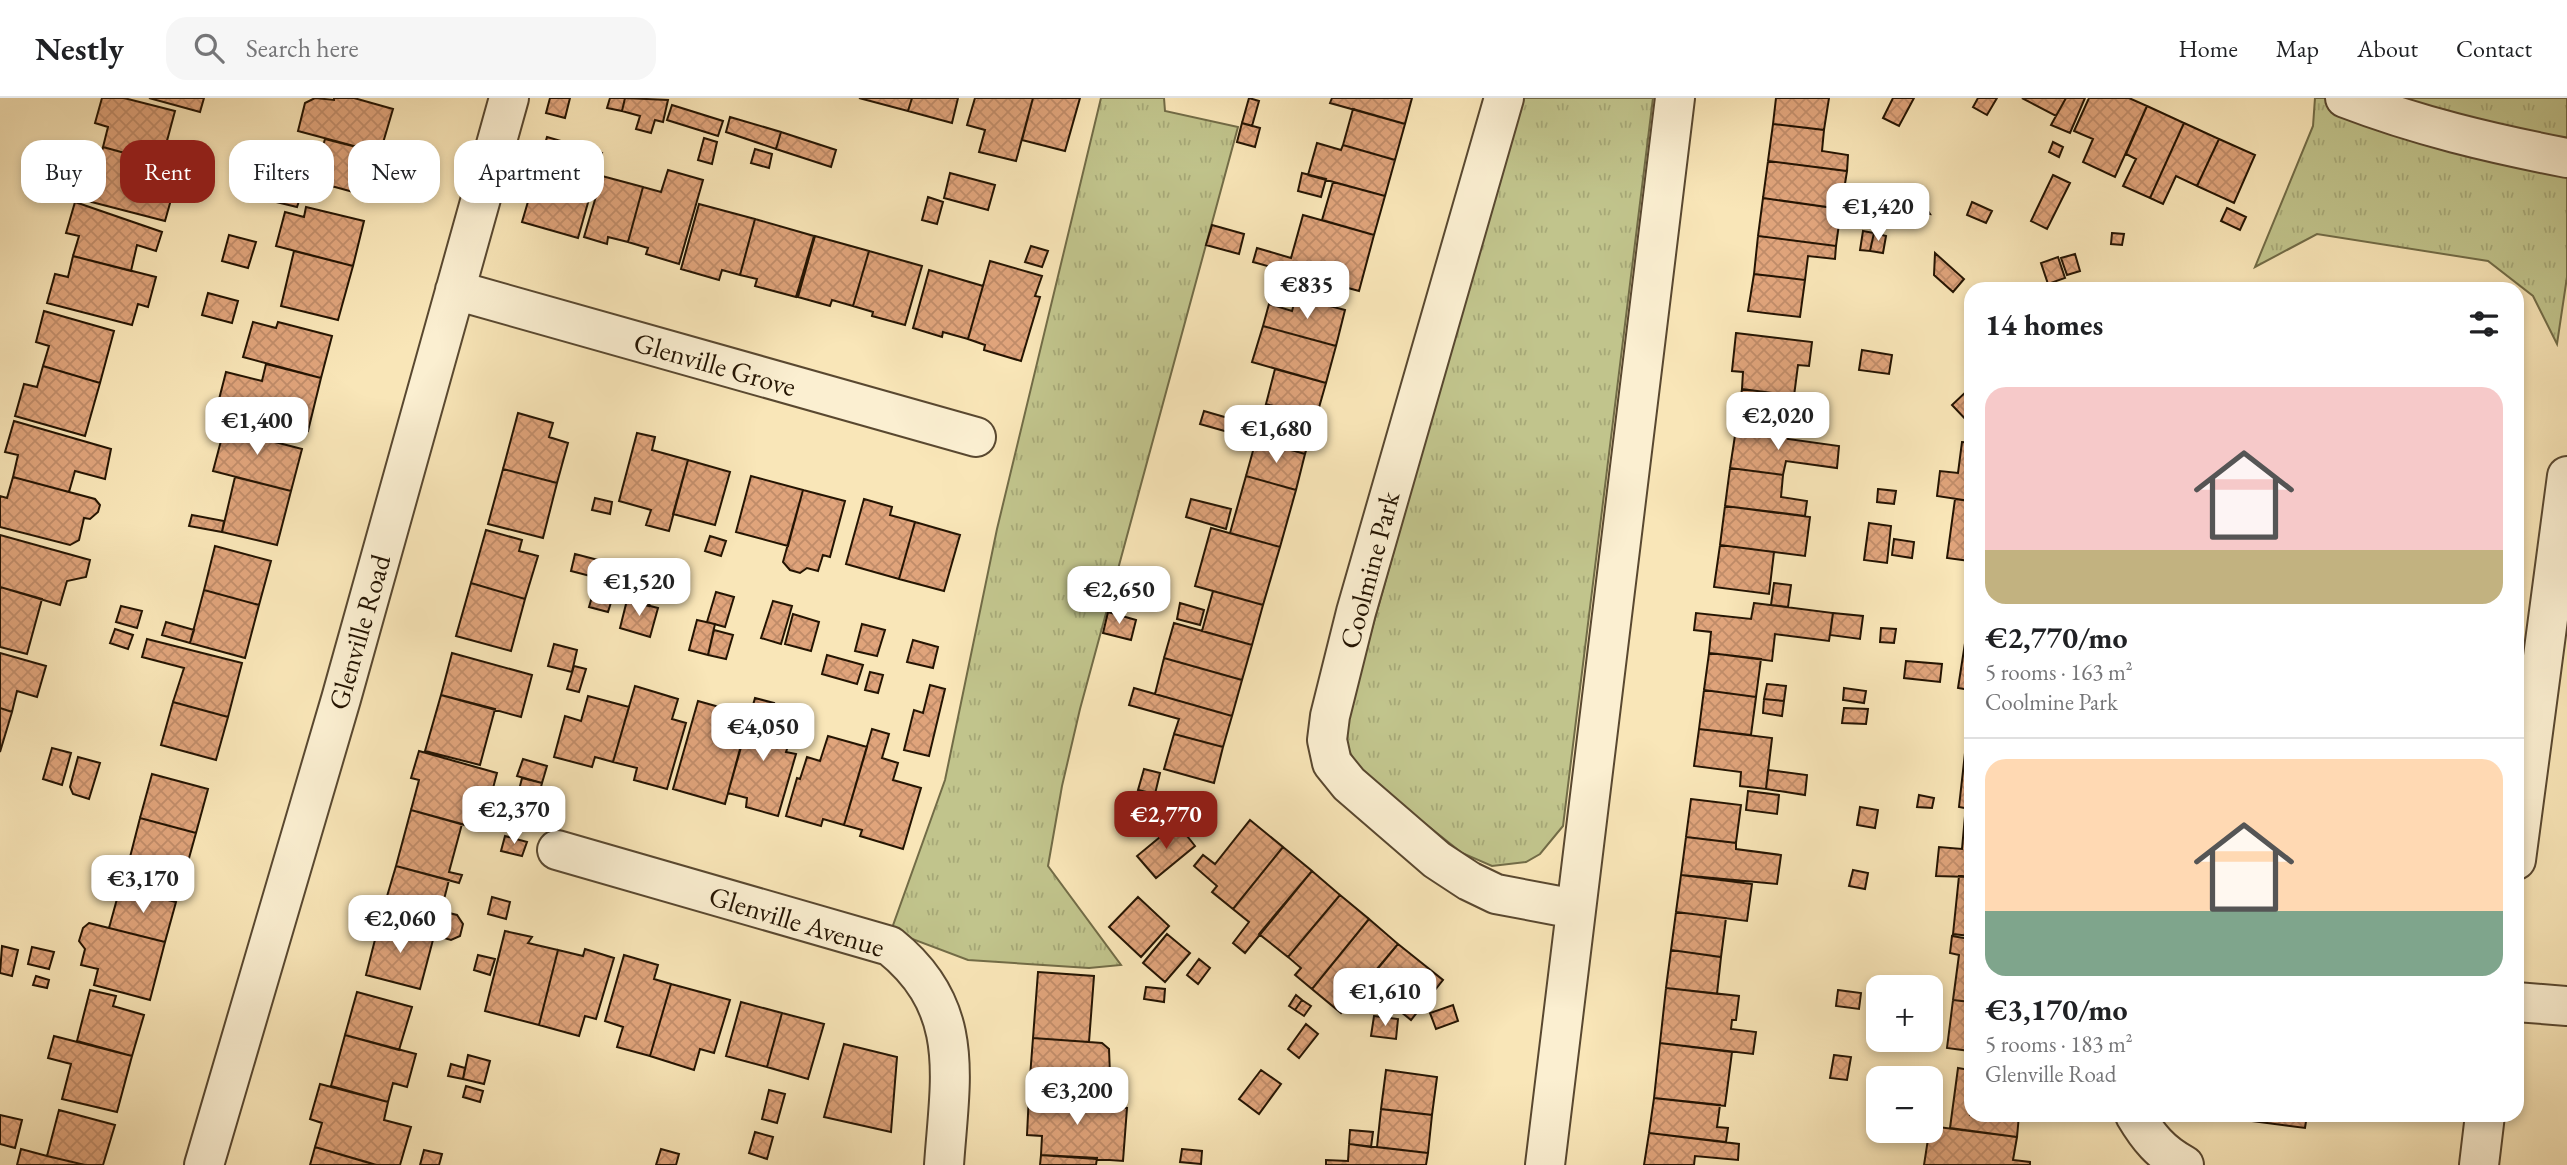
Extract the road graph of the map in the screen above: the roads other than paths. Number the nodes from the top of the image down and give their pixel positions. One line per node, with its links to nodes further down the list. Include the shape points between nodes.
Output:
1 (509, 98): 6 (street, Glenville Road)
2 (1504, 98): 11 (street, Coolmine Park, via 1356,612 1327,740 1332,763 1349,784 1448,867 1496,894)
3 (1675, 98): 11 (street)
4 (2345, 98): 5 (street, via 2422,126)
5 (2567, 158)
6 (455, 290): 7 (street, Glenville Grove); 16 (street, Glenville Road)
7 (975, 437)
8 (2567, 476): 9 (street)
9 (2524, 800)
10 (557, 850): 17 (street, Glenville Avenue, via 890,946 910,962 940,1009 949,1041)
11 (1575, 909): 18 (street)
12 (2524, 1003): 13 (street)
13 (2567, 1006)
14 (2139, 1122): 19 (street, via 2165,1154)
15 (2484, 1122): 20 (street)
16 (204, 1165)
17 (944, 1165)
18 (1545, 1165)
19 (2184, 1165)
20 (2479, 1165)

